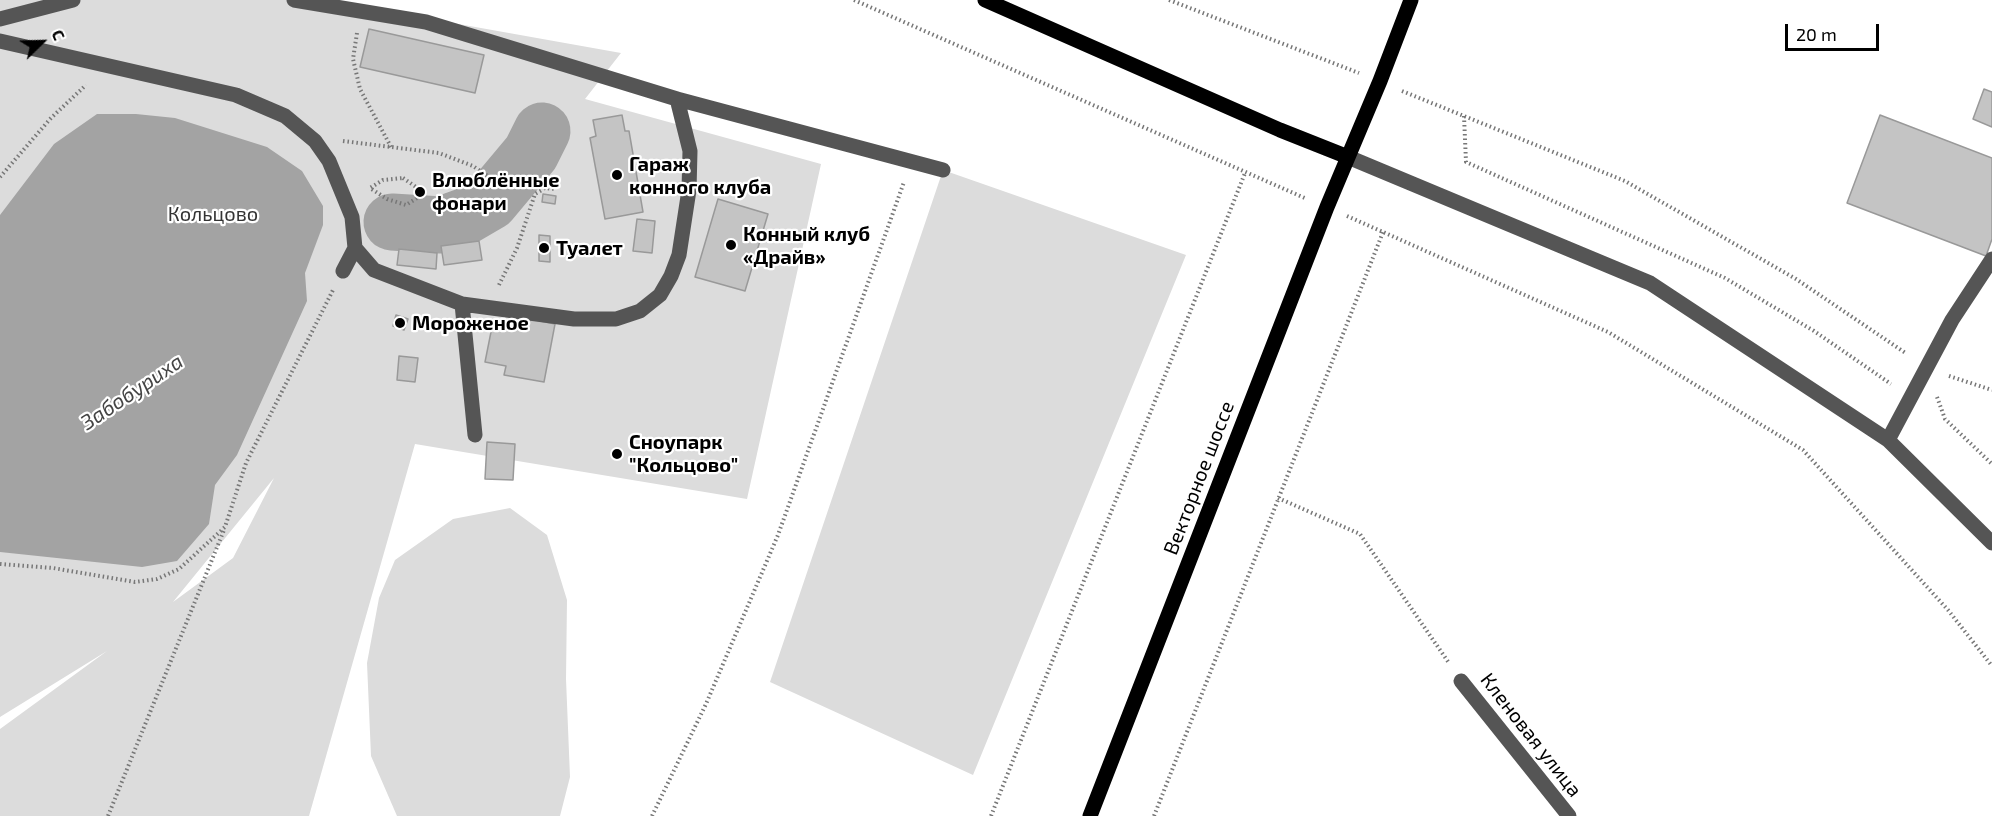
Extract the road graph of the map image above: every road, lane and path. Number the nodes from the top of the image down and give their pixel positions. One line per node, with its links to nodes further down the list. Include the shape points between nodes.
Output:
1 (73, 0): 8 (street)
2 (294, 0): 7 (street)
3 (854, 0): 19 (path)
4 (985, 0): 16 (main road)
5 (1169, 0): 11 (path)
6 (1411, 0): 11 (main road, Векторное шоссе)
7 (361, 11): 12 (street, via 426,22); 15 (path, via 354,66 364,97)
8 (0, 19)
9 (0, 41): 10 (street)
10 (106, 65): 14 (street, via 236,95 285,116); 20 (path, via 51,118)
11 (1380, 81): 13 (path); 16 (main road, Векторное шоссе)
12 (677, 99): 17 (street); 30 (street, via 690,151 689,190 679,255 660,295 640,311 616,319 574,319)
13 (1464, 116): 31 (path, via 1625,181 1797,279); 33 (path, via 1466,162 1725,278 1814,331)
14 (315, 141): 15 (path); 26 (street, via 352,217)
15 (391, 147): 21 (path, via 439,153 473,166)
16 (1348, 157): 24 (main road, Векторное шоссе); 35 (street, via 1650,283)
17 (911, 161): 18 (street); 45 (path, via 778,535 706,704)
18 (943, 170)
19 (1245, 173): 24 (path); 46 (path)
20 (0, 177)
21 (495, 181)
22 (370, 188): 22 (path, via 387,200 406,205 417,198 416,187 402,178 382,180)
23 (556, 189): 30 (path, via 545,188 535,194 504,277)
24 (1327, 207): 25 (path); 43 (main road, Векторное шоссе)
25 (1383, 231): 37 (path); 41 (path, via 1608,332 1803,450 1948,610)
26 (355, 248): 28 (street); 29 (street, via 374,270)
27 (1992, 259): 31 (street)
28 (343, 271): 38 (path, via 246,463)
29 (462, 304): 30 (street); 34 (street)
30 (482, 307)
31 (1926, 367): 32 (path); 33 (street); 36 (path, via 1945,419)
32 (1992, 390)
33 (1909, 397): 35 (street)
34 (475, 435)
35 (1888, 440): 39 (street)
36 (1992, 464)
37 (1278, 498): 42 (path, via 1360,534); 47 (path)
38 (225, 527): 40 (path, via 179,569 157,579 135,582 53,568); 44 (path)
39 (1992, 543)
40 (0, 564)
41 (1992, 666)
42 (1461, 681): 48 (street, Кленовая улица)
43 (1094, 812)
44 (108, 816)
45 (652, 816)
46 (991, 816)
47 (1154, 816)
48 (1569, 816)

